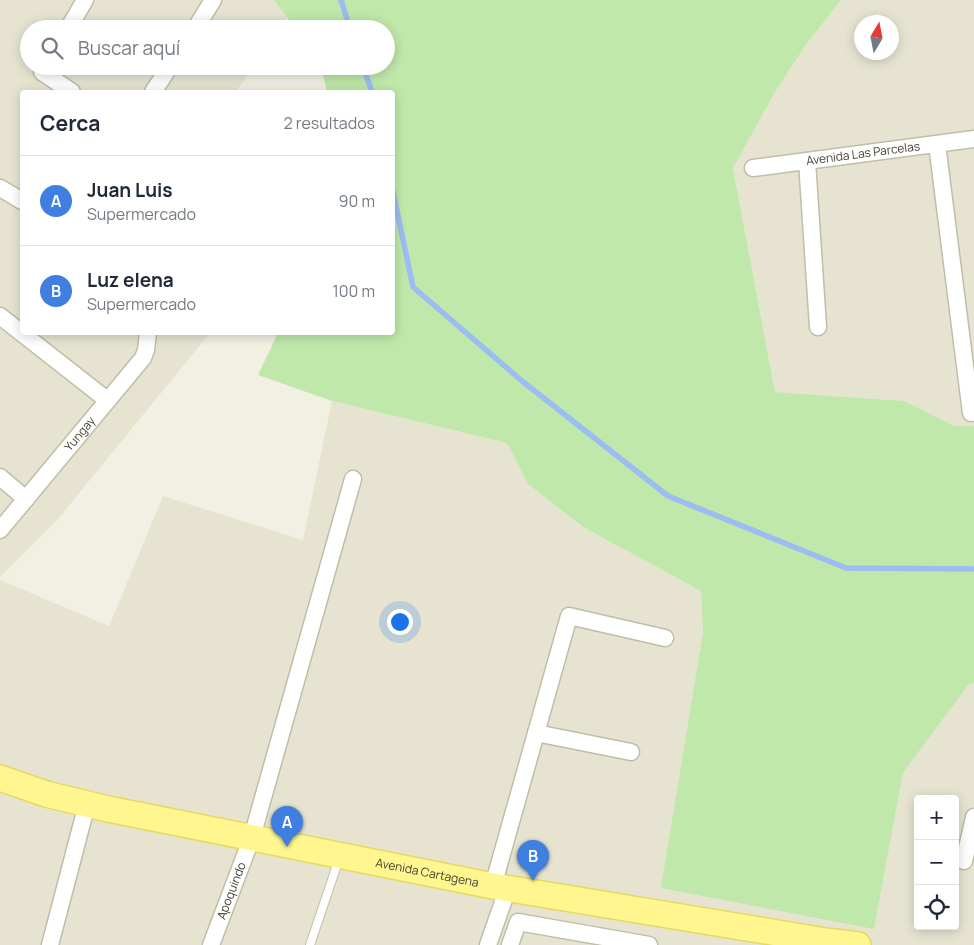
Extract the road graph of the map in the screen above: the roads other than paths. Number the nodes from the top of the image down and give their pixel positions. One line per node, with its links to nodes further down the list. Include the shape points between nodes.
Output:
1 (85, 0): 3 (street)
2 (213, 0): 4 (street)
3 (73, 20)
4 (201, 20)
5 (46, 75): 7 (street)
6 (164, 75): 8 (street)
7 (69, 90)
8 (154, 90)
9 (974, 139): 10 (street, Avenida Las Parcelas)
10 (937, 144): 11 (street, Avenida Las Parcelas); 21 (street)
11 (807, 161): 12 (street, Avenida Las Parcelas); 16 (street)
12 (753, 168)
13 (0, 188): 14 (street)
14 (20, 200)
15 (0, 316): 17 (street)
16 (818, 327)
17 (20, 332)
18 (24, 335): 20 (street)
19 (148, 335): 20 (street, Yungay, via 143,358)
20 (107, 400): 24 (street, Yungay)
21 (970, 414)
22 (0, 477): 24 (street)
23 (353, 479): 32 (street, Apoquindo)
24 (26, 499): 25 (street, Yungay)
25 (0, 530)
26 (665, 638): 27 (street, via 569,616)
27 (536, 733): 28 (street); 35 (street)
28 (631, 752)
29 (0, 778): 30 (main road, Avenida Cartagena)
30 (87, 804): 32 (main road, Avenida Cartagena); 37 (street)
31 (974, 818): 34 (street)
32 (252, 837): 33 (main road, Avenida Cartagena); 38 (street, Apoquindo)
33 (340, 855): 35 (main road, Avenida Cartagena); 39 (lane)
34 (964, 861)
35 (501, 887): 36 (main road, Avenida Cartagena); 40 (street)
36 (793, 941): 43 (main road, Avenida Cartagena)
37 (50, 945)
38 (211, 945)
39 (310, 945)
40 (488, 945)
41 (510, 945): 42 (street, via 518,922)
42 (649, 945)
43 (858, 945)

